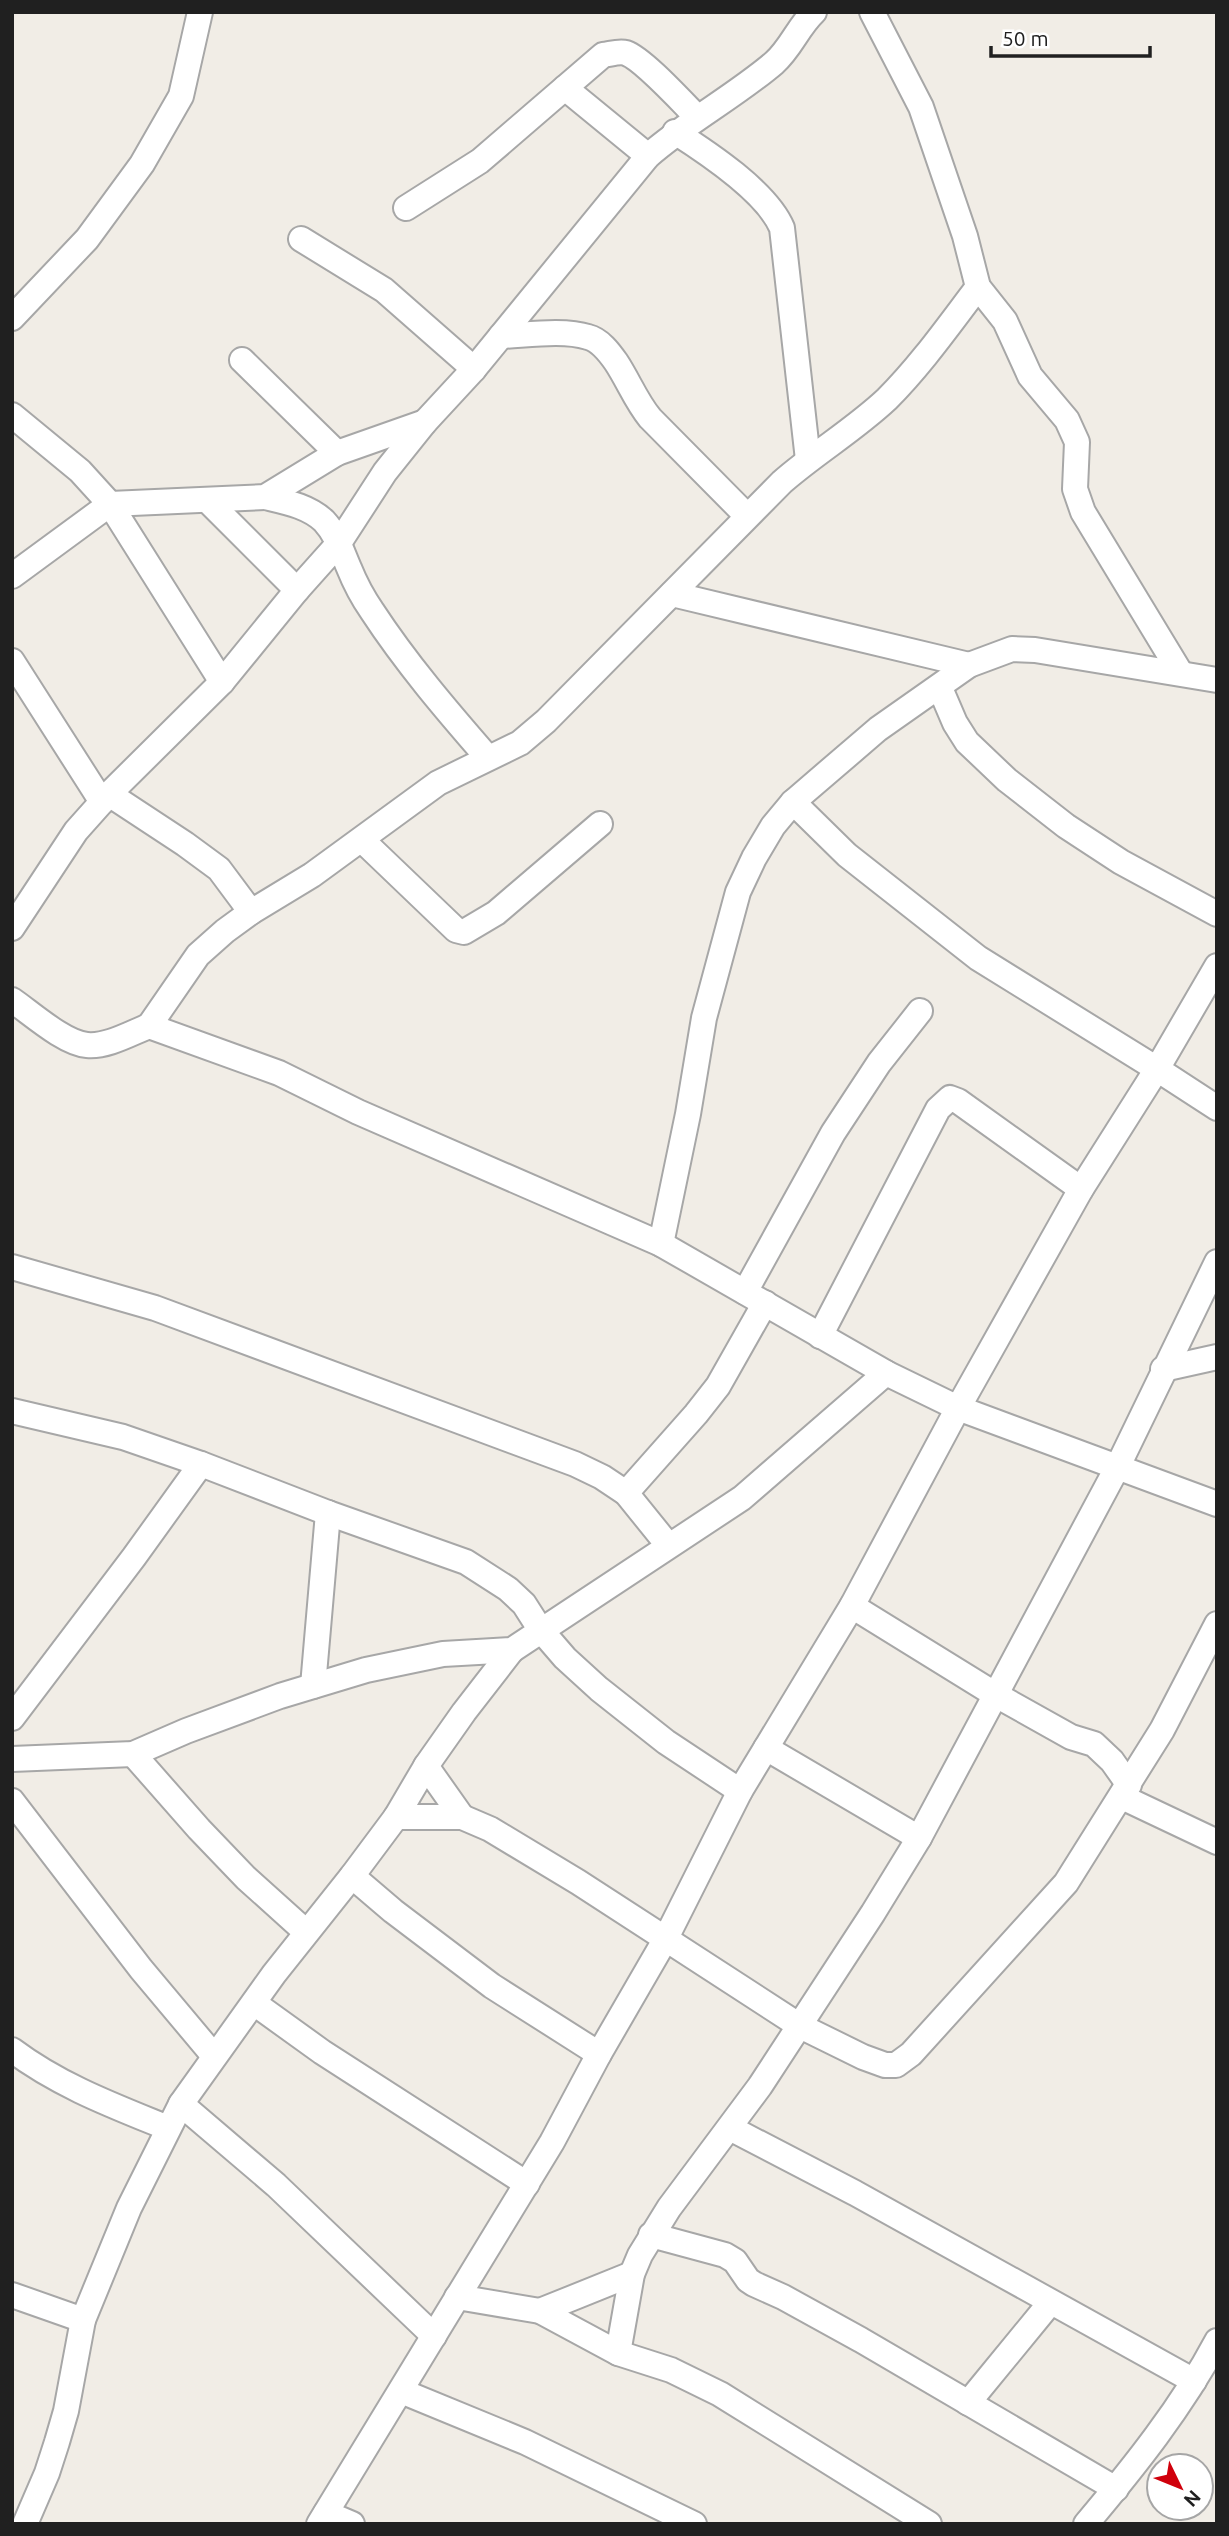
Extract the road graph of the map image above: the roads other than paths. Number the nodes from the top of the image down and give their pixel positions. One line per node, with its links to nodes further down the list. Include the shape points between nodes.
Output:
1 (200, 12): 11 (street, via 181,96 142,164 87,239)
2 (814, 12): 5 (street, via 776,61)
3 (872, 12): 10 (street, via 921,107)
4 (565, 88): 5 (street, via 603,55 618,52 639,61); 7 (street); 8 (street, via 480,161)
5 (697, 117): 6 (street)
6 (676, 132): 7 (street); 18 (street, via 768,205 782,228)
7 (648, 156): 12 (street)
8 (407, 208)
9 (301, 239): 14 (street, via 384,290)
10 (978, 286): 18 (street, via 886,400); 29 (street, via 1005,321 1030,376 1067,420 1077,442 1075,489 1083,512)
11 (12, 318)
12 (500, 336): 14 (street); 22 (street, via 574,335 600,344 650,418)
13 (242, 360): 17 (street)
14 (474, 369): 16 (street)
15 (12, 415): 21 (street, via 80,471)
16 (425, 422): 17 (street); 23 (street)
17 (337, 453): 19 (street)
18 (807, 460): 22 (street)
19 (265, 497): 20 (street); 23 (street, via 302,507 326,523)
20 (208, 501): 21 (street); 25 (street)
21 (110, 504): 24 (street); 31 (street)
22 (747, 516): 26 (street)
23 (331, 553): 25 (street); 33 (street, via 349,571 434,697)
24 (12, 576)
25 (297, 590): 31 (street)
26 (672, 594): 28 (street); 33 (street, via 547,721 520,743)
27 (12, 661): 34 (street)
28 (969, 665): 29 (street, via 1012,649); 32 (street)
29 (1180, 672): 30 (street)
30 (1217, 680)
31 (222, 681): 34 (street)
32 (940, 688): 35 (street, via 878,729); 39 (street, via 967,741 1007,780 1121,863)
33 (488, 758): 37 (street, via 438,783)
34 (105, 798): 38 (street, via 219,869); 40 (street, via 56,858)
35 (793, 802): 45 (street, via 847,855 978,958); 48 (street, via 767,837 738,892 704,1018)
36 (600, 824): 37 (street, via 496,913 464,932 456,930)
37 (362, 840): 38 (street)
38 (251, 912): 44 (street, via 198,955)
39 (1217, 914)
40 (12, 928)
41 (1217, 966): 45 (street)
42 (12, 999): 44 (street, via 68,1039 87,1045 109,1042)
43 (920, 1011): 51 (street, via 833,1133)
44 (149, 1026): 48 (street, via 279,1073)
45 (1157, 1069): 46 (street); 47 (street)
46 (1217, 1108)
47 (1081, 1189): 52 (street, via 950,1098 938,1109); 56 (street)
48 (661, 1244): 51 (street)
49 (1217, 1262): 54 (street)
50 (12, 1267): 60 (street, via 155,1308 299,1361 575,1464)
51 (755, 1298): 52 (street); 60 (street, via 718,1386)
52 (820, 1336): 55 (street)
53 (1217, 1357): 54 (street)
54 (1163, 1369): 59 (street)
55 (886, 1373): 56 (street); 63 (street, via 742,1498)
56 (958, 1408): 59 (street); 64 (street)
57 (12, 1411): 58 (street, via 123,1437)
58 (201, 1464): 62 (street); 71 (street)
59 (1118, 1466): 61 (street); 70 (street)
60 (626, 1493): 63 (street)
61 (1217, 1504)
62 (328, 1513): 66 (street, via 466,1562 508,1589); 69 (street)
63 (668, 1545): 66 (street)
64 (852, 1606): 70 (street); 72 (street)
65 (1217, 1624): 68 (street)
66 (540, 1629): 67 (street); 76 (street, via 599,1689 666,1742)
67 (512, 1650): 69 (street, via 443,1654); 75 (street)
68 (1210, 1658): 77 (street)
69 (313, 1686): 73 (street)
70 (996, 1695): 77 (street, via 1071,1737 1094,1744 1112,1761); 81 (street)
71 (12, 1718)
72 (766, 1748): 76 (street); 81 (street)
73 (133, 1754): 74 (street); 84 (street, via 246,1878)
74 (12, 1759)
75 (426, 1766): 79 (street); 80 (street)
76 (740, 1791): 85 (street)
77 (1126, 1791): 82 (street); 87 (street, via 1066,1883 905,2059 885,2065)
78 (12, 1801): 90 (street)
79 (396, 1817): 80 (street); 83 (street)
80 (463, 1817): 85 (street, via 511,1840)
81 (919, 1838): 87 (street)
82 (1217, 1842)
83 (352, 1876): 84 (street); 89 (street, via 492,1986)
84 (306, 1933): 86 (street)
85 (665, 1940): 87 (street); 89 (street)
86 (254, 2003): 90 (street); 94 (street)
87 (800, 2025): 92 (street)
88 (12, 2050): 93 (street, via 79,2092)
89 (599, 2054): 94 (street)
90 (214, 2056): 91 (street)
91 (181, 2104): 93 (street); 102 (street, via 276,2185)
92 (730, 2128): 95 (street); 99 (street)
93 (168, 2129): 101 (street, via 129,2208)
94 (527, 2184): 98 (street)
95 (651, 2235): 96 (street); 107 (street, via 725,2255 754,2284)
96 (632, 2274): 100 (street); 104 (street)
97 (12, 2295): 101 (street)
98 (457, 2297): 100 (street); 102 (street)
99 (1050, 2303): 105 (street); 107 (street)
100 (540, 2311): 104 (street)
101 (83, 2320): 110 (street, via 60,2432)
102 (434, 2336): 106 (street)
103 (1217, 2341): 105 (street)
104 (618, 2353): 113 (street, via 671,2370 720,2394)
105 (1194, 2381): 108 (street)
106 (401, 2391): 109 (street); 112 (street, via 525,2442)
107 (968, 2403): 108 (street)
108 (1116, 2489): 114 (street)
109 (323, 2518): 111 (street)
110 (25, 2524)
111 (352, 2524)
112 (694, 2524)
113 (929, 2524)
114 (1086, 2524)

